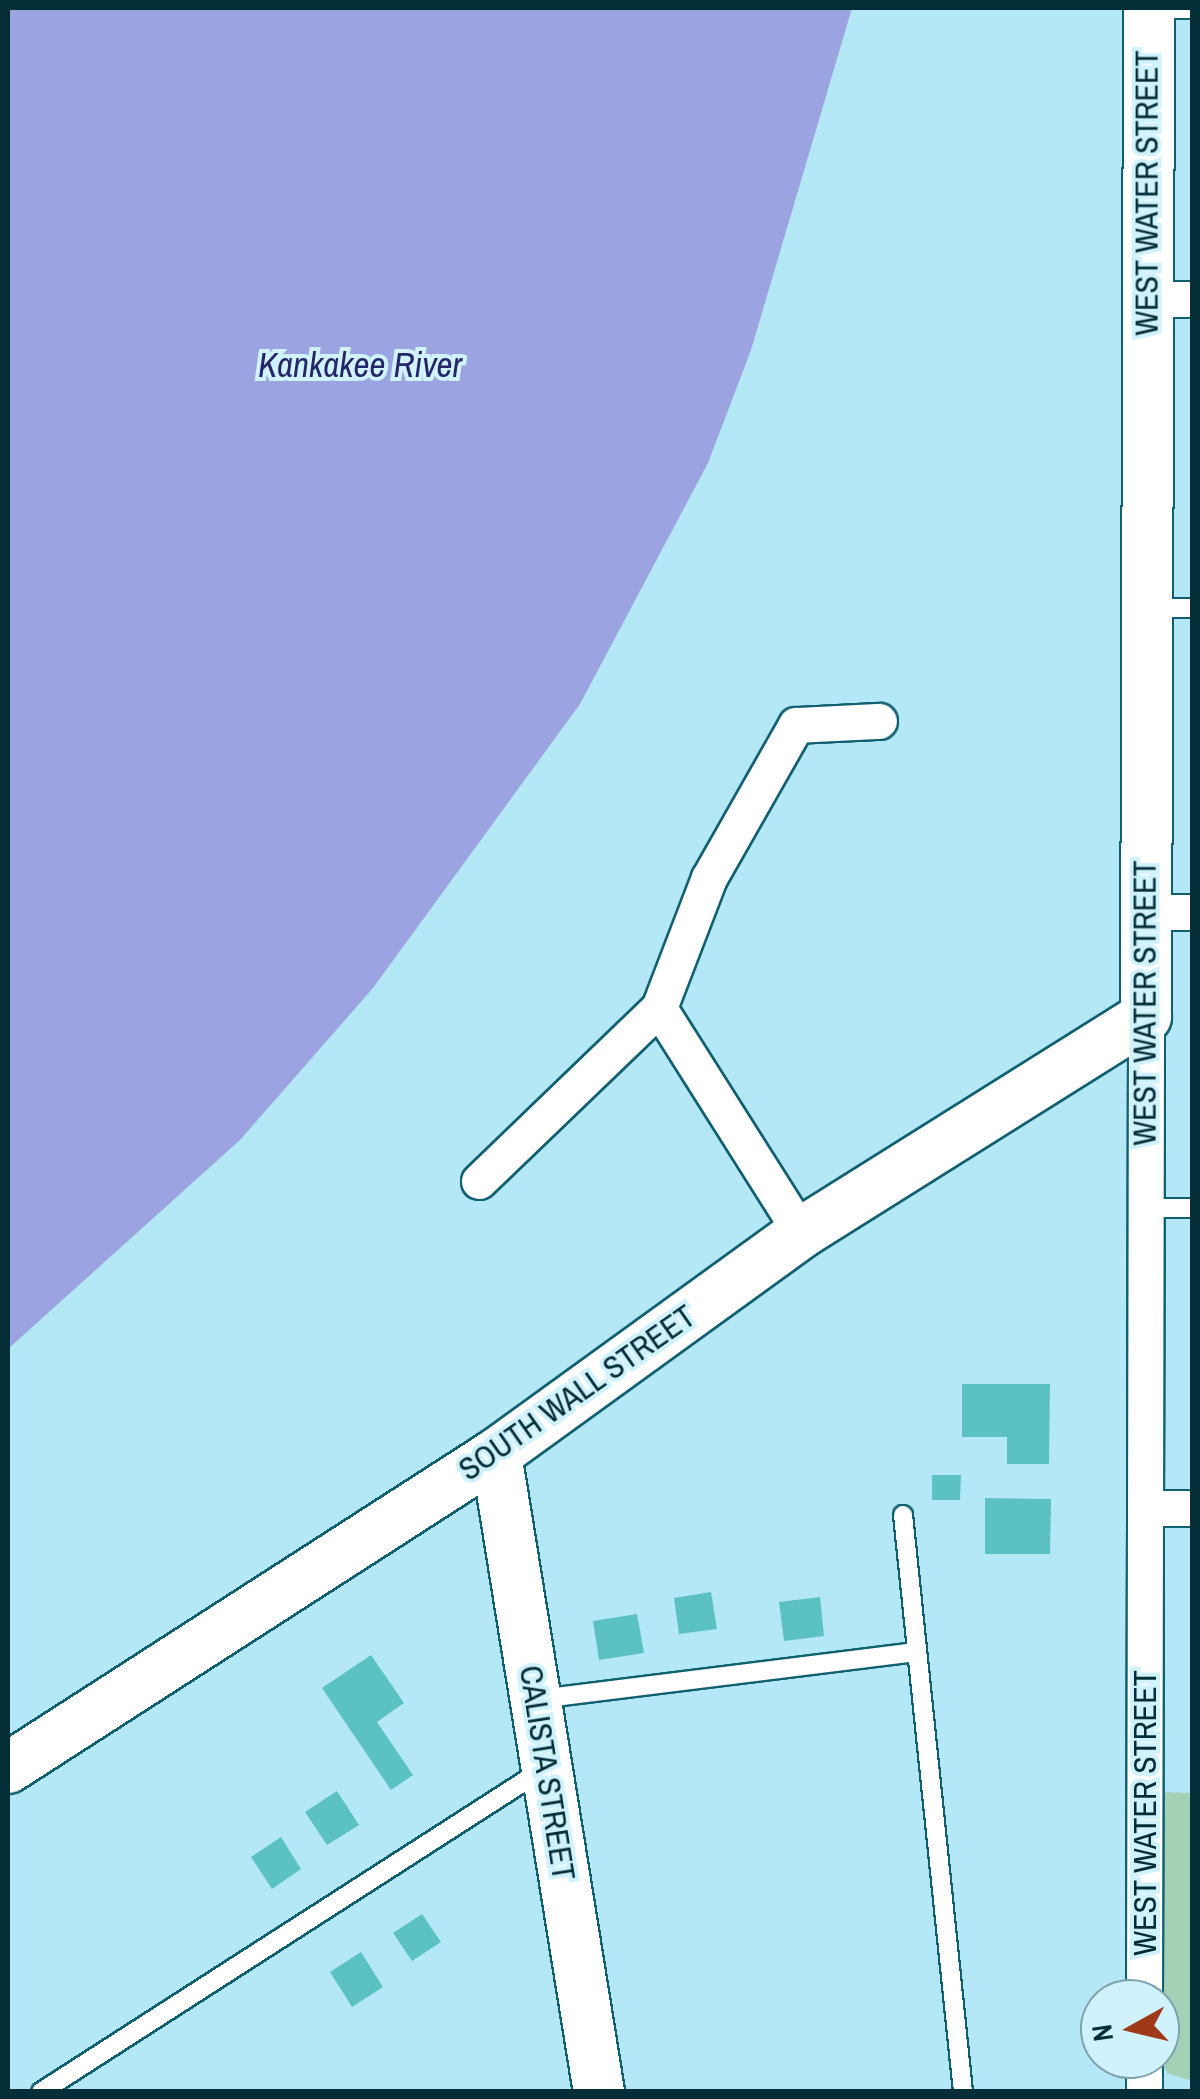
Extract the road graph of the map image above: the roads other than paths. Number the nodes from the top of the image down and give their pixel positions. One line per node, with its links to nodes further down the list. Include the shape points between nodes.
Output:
1 (1148, 8): 2 (lane); 3 (main road, WEST WATER STREET)
2 (1192, 9)
3 (1169, 299): 4 (main road, WEST WATER STREET)
4 (1169, 608): 6 (main road, WEST WATER STREET)
5 (880, 721): 7 (street, via 796,725 709,878)
6 (1169, 912): 8 (main road, WEST WATER STREET)
7 (659, 1008): 9 (street); 12 (street)
8 (1146, 1017): 10 (street, WEST WATER STREET); 12 (main road, SOUTH WALL STREET)
9 (480, 1181)
10 (1145, 1208): 11 (lane); 14 (street, WEST WATER STREET)
11 (1192, 1208)
12 (801, 1233): 13 (main road, SOUTH WALL STREET)
13 (496, 1454): 18 (main road, CALISTA STREET); 20 (main road, SOUTH WALL STREET)
14 (1147, 1508): 15 (street); 21 (street, WEST WATER STREET)
15 (1192, 1508)
16 (903, 1515): 17 (lane)
17 (916, 1652): 18 (lane); 24 (lane)
18 (535, 1700): 19 (main road, CALISTA STREET)
19 (546, 1767): 22 (main road, CALISTA STREET); 23 (lane)
20 (8, 1768)
21 (1144, 1979)
22 (594, 2089)
23 (40, 2092)
24 (963, 2092)

